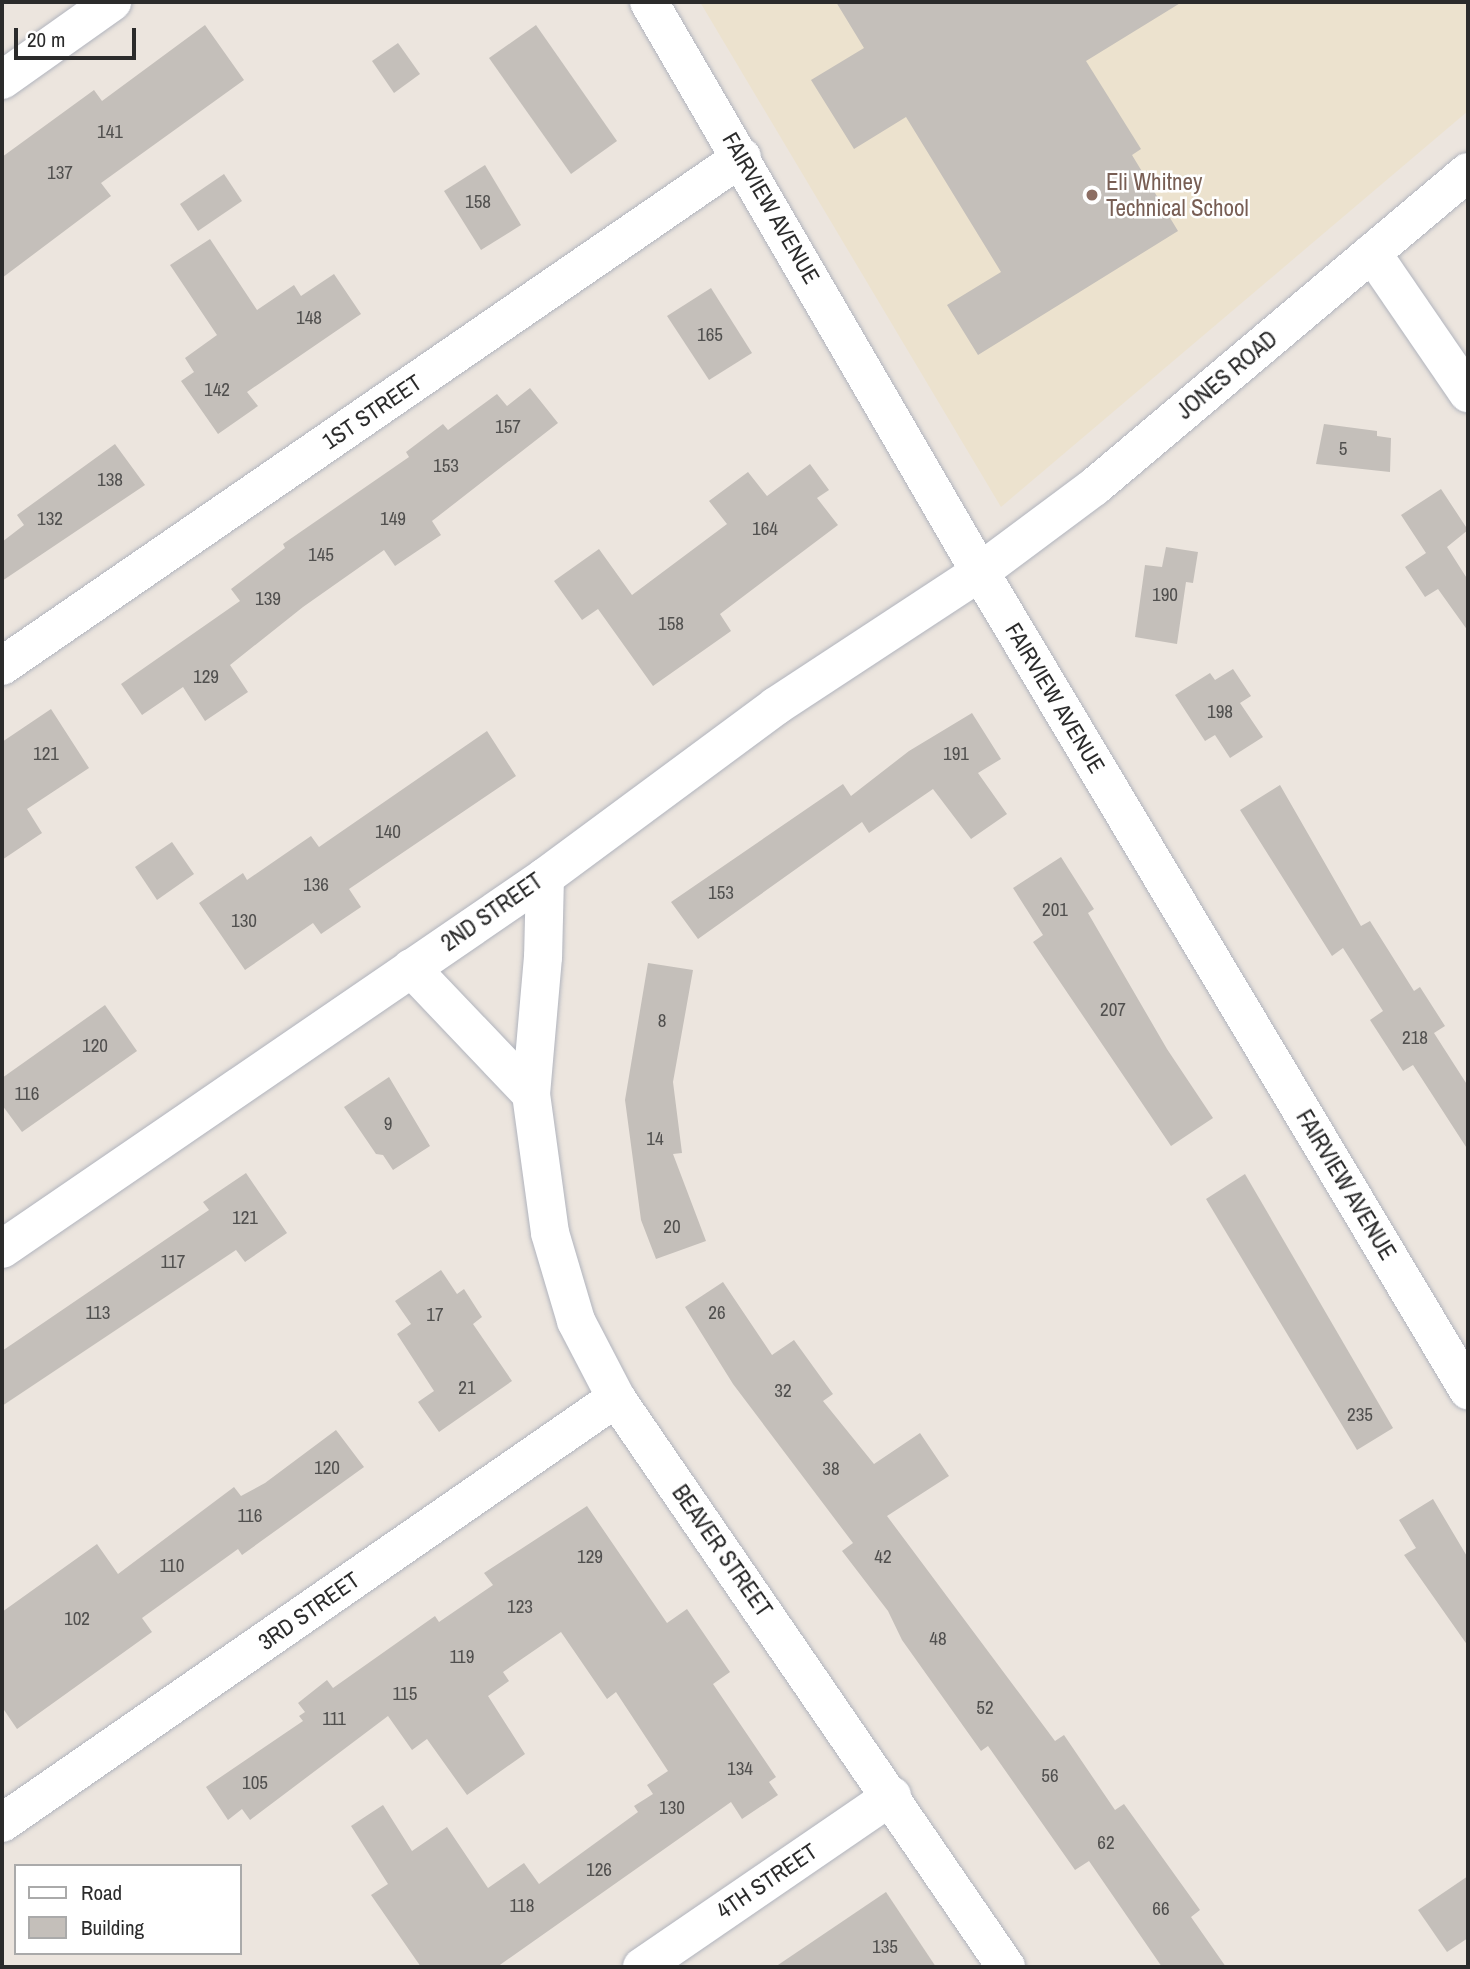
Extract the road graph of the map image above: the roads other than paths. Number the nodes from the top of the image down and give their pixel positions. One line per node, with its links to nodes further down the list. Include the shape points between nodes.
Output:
1 (112, 2): 3 (street)
2 (649, 2): 4 (street, FAIRVIEW AVENUE)
3 (2, 80)
4 (743, 158): 8 (street, FAIRVIEW AVENUE); 9 (street, 1ST STREET)
5 (1468, 172): 6 (street, JONES ROAD)
6 (1372, 253): 7 (street); 8 (street, JONES ROAD, via 1094,487)
7 (1468, 393)
8 (980, 572): 10 (street, 2ND STREET, via 776,706); 14 (street, FAIRVIEW AVENUE)
9 (2, 666)
10 (545, 877): 11 (street, 2ND STREET); 12 (street, BEAVER STREET)
11 (411, 968): 12 (street); 13 (street, 2ND STREET)
12 (531, 1094): 15 (street, BEAVER STREET, via 550,1233 576,1321)
13 (2, 1249)
14 (1468, 1390)
15 (616, 1398): 16 (street, BEAVER STREET); 17 (street, 3RD STREET)
16 (892, 1796): 18 (street, 4TH STREET); 19 (street, BEAVER STREET)
17 (2, 1824)
18 (642, 1967)
19 (1006, 1967)

